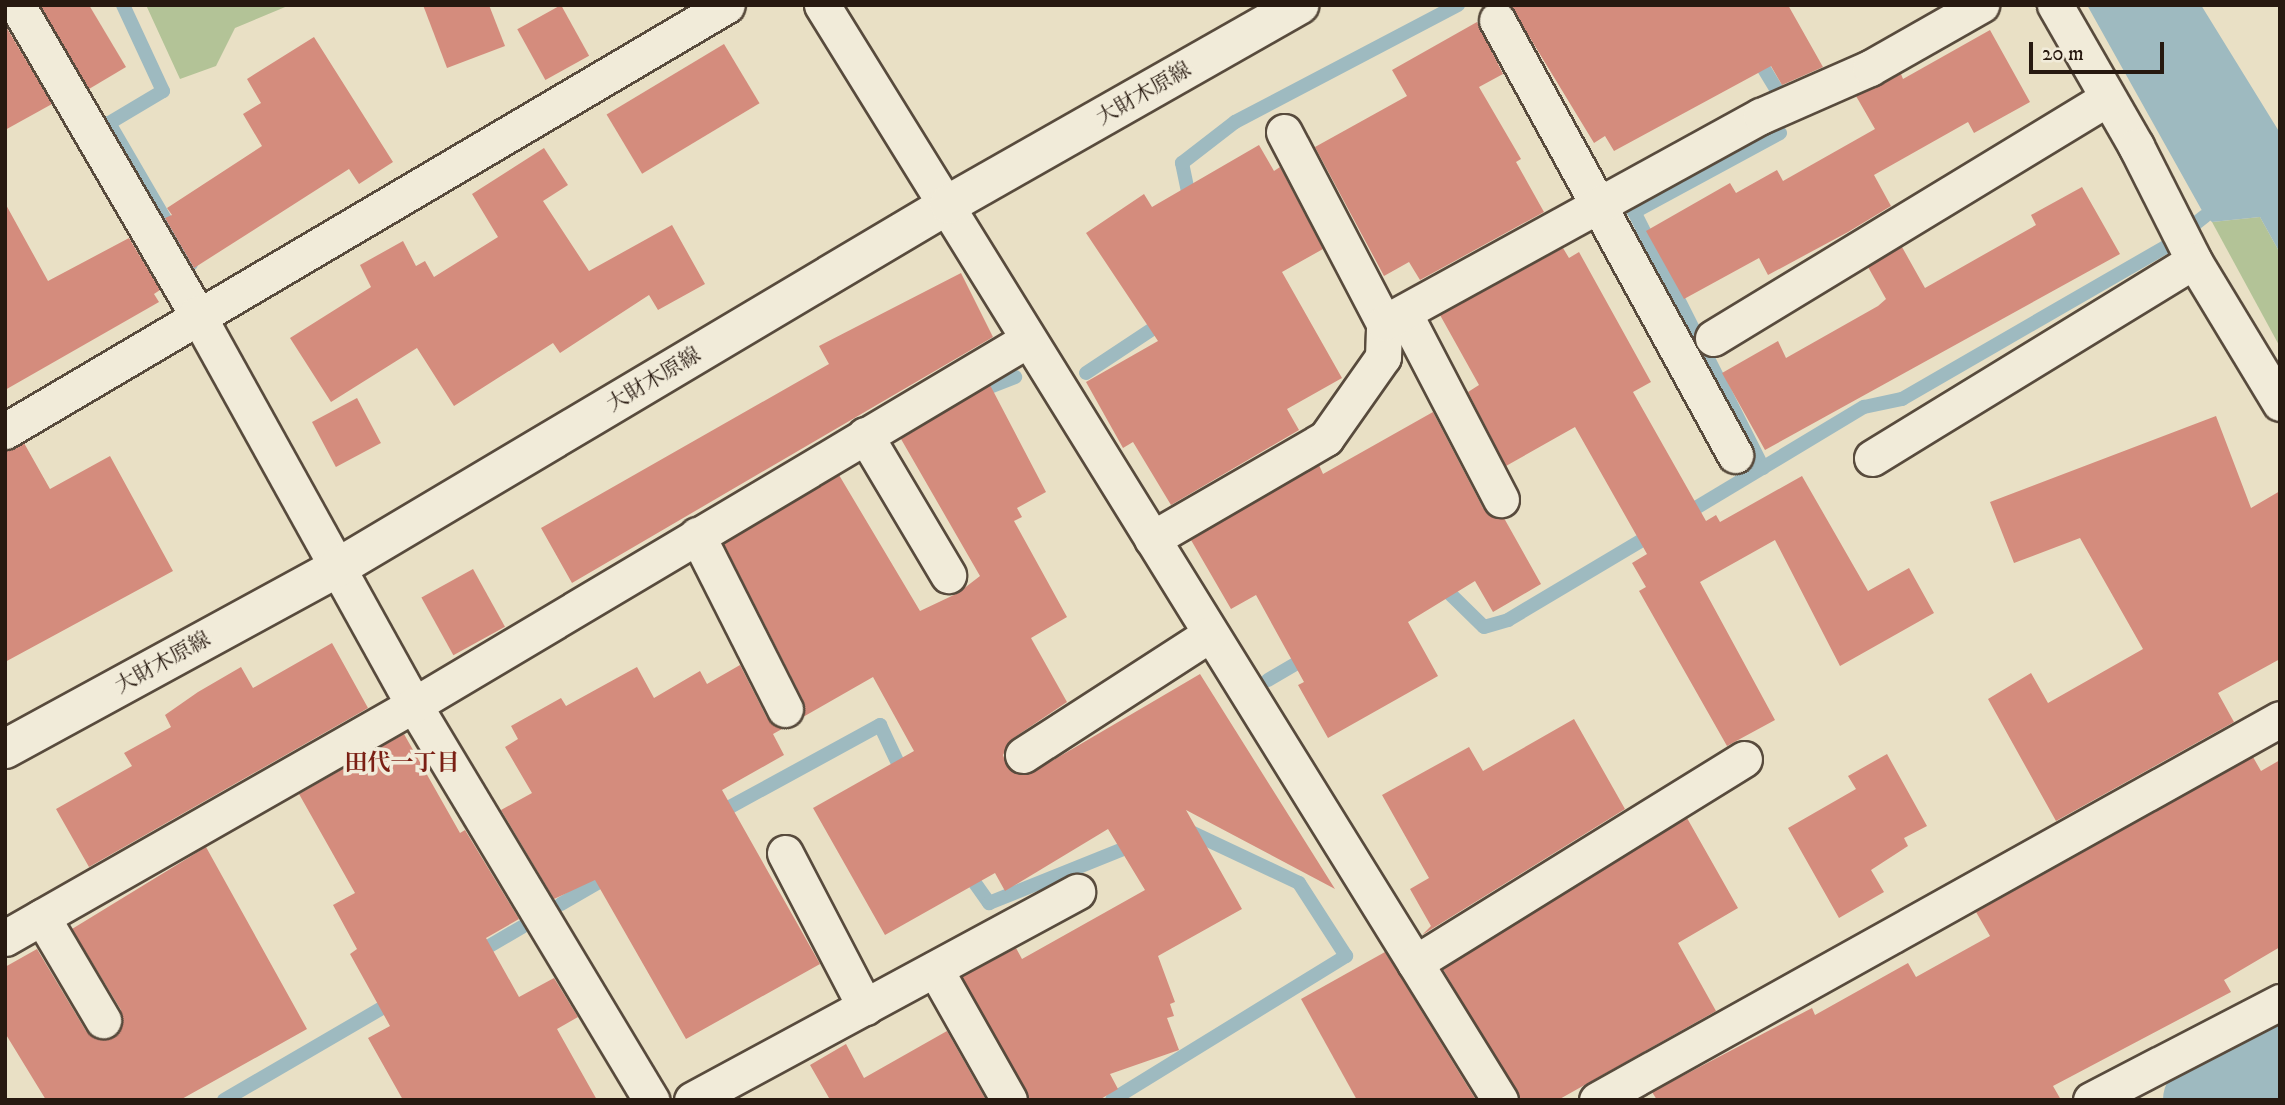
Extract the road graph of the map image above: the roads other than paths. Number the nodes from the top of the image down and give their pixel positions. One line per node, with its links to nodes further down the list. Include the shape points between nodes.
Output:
1 (17, 5): 13 (street)
2 (727, 5): 13 (street)
3 (822, 5): 10 (street)
4 (1300, 5): 10 (street, 大財木原線)
5 (1981, 5): 11 (street, via 1870,68 1761,117)
6 (2054, 5): 8 (street)
7 (1497, 20): 11 (street)
8 (2107, 98): 12 (street); 15 (street)
9 (1284, 132): 14 (street)
10 (949, 204): 16 (street); 25 (street, 大財木原線)
11 (1597, 205): 14 (street); 20 (street)
12 (2184, 241): 17 (street); 21 (street)
13 (197, 314): 18 (street); 25 (street)
14 (1394, 318): 22 (street); 24 (street, via 1383,357 1326,438)
15 (1713, 338)
16 (1027, 340): 19 (street); 24 (street)
17 (2280, 403)
18 (5, 431)
19 (865, 435): 23 (street); 26 (street)
20 (1735, 455)
21 (1872, 458)
22 (1501, 499)
23 (697, 535): 28 (street); 29 (street)
24 (1152, 539): 27 (street)
25 (337, 568): 28 (street); 31 (street, 大財木原線)
26 (948, 575)
27 (1210, 634): 32 (street); 38 (street)
28 (414, 705): 36 (street); 43 (street)
29 (785, 709)
30 (2280, 719): 47 (street)
31 (5, 749)
32 (1023, 755)
33 (1744, 759): 38 (street)
34 (785, 853): 41 (street)
35 (1077, 892): 39 (street)
36 (42, 917): 37 (street); 42 (street)
37 (5, 938)
38 (1415, 963): 46 (street)
39 (934, 969): 41 (street); 45 (street)
40 (2280, 1002): 48 (street)
41 (864, 1007): 44 (street)
42 (103, 1020)
43 (651, 1100)
44 (692, 1100)
45 (1009, 1100)
46 (1500, 1100)
47 (1597, 1100)
48 (2091, 1100)

